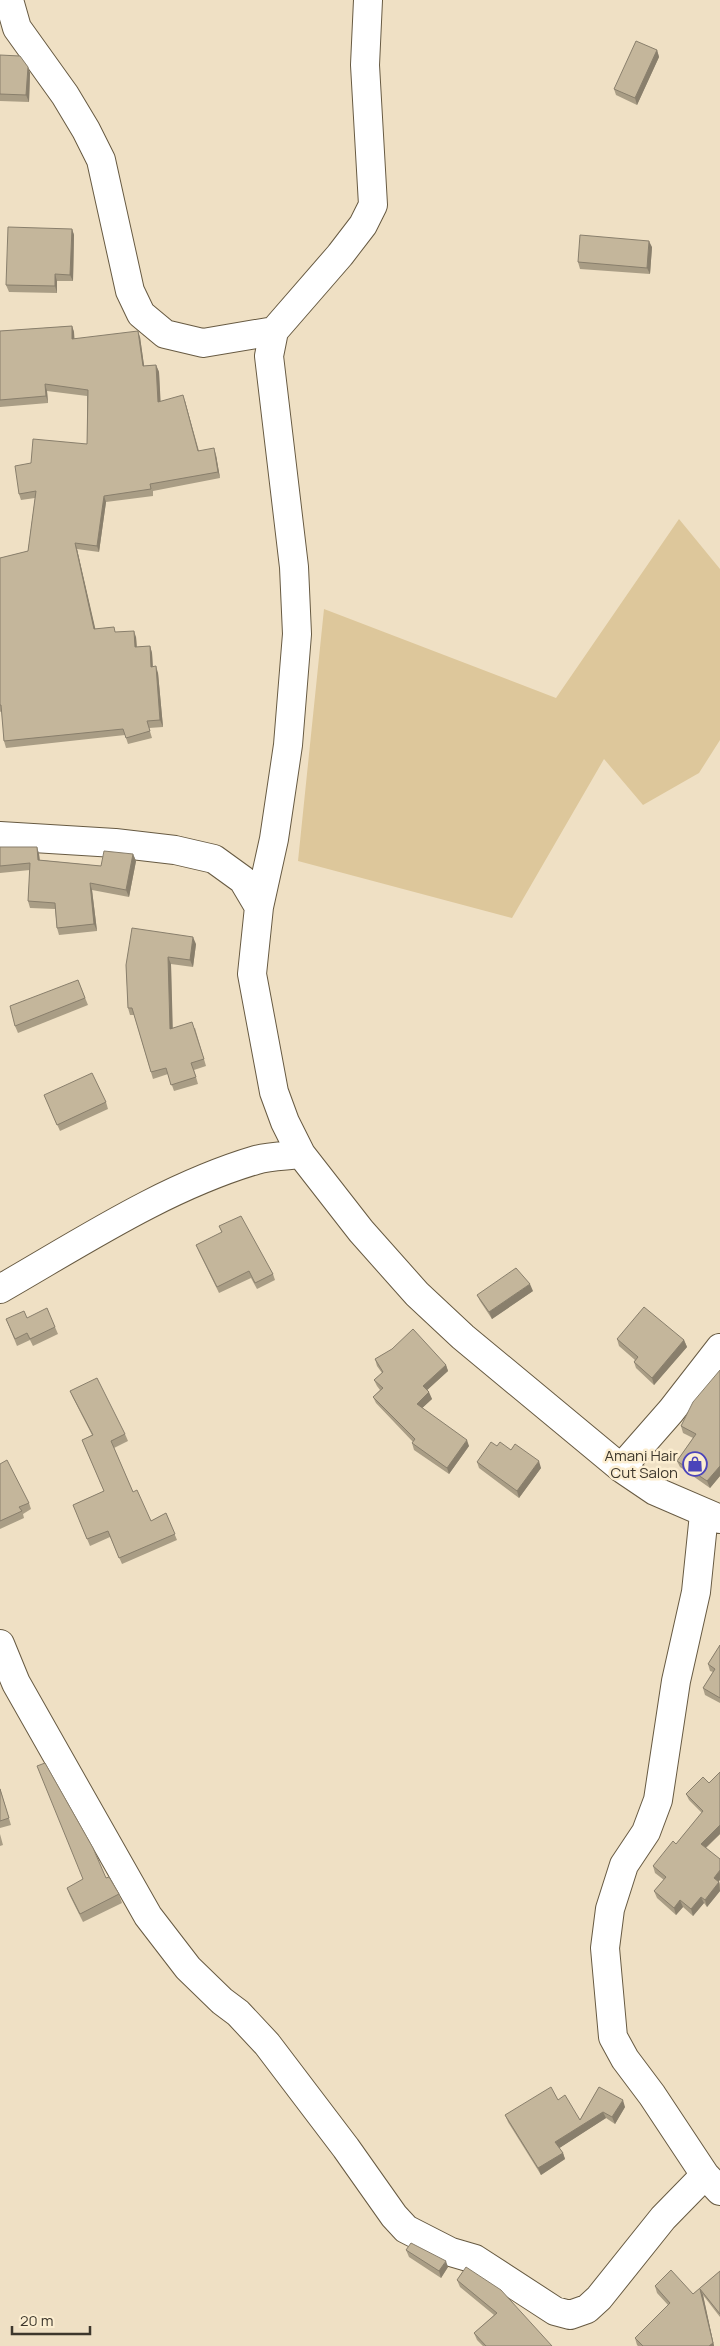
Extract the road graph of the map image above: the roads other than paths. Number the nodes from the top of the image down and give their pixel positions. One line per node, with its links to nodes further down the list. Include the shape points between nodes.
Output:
1 (9, 0): 3 (street, via 17,28 65,95 101,160 130,291 141,314 165,334 202,343)
2 (368, 0): 3 (street, via 365,65 373,205 363,225 340,255)
3 (274, 331): 5 (street, via 269,356 294,567 298,634 288,745 274,839)
4 (0, 836): 5 (street, via 115,843 175,850 214,859 243,880)
5 (258, 907): 6 (street, via 252,974 274,1092)
6 (302, 1154): 7 (street, via 258,1159 214,1175 144,1207); 9 (street, via 361,1231 417,1294 463,1337)
7 (0, 1289)
8 (720, 1348): 9 (street)
9 (621, 1468): 10 (street, via 655,1491)
10 (712, 1516): 12 (street, via 676,1681 658,1800 646,1832 624,1865 610,1909 605,1948 613,2037 625,2059)
11 (0, 1644): 12 (street, via 16,1683 148,1916 188,1968 267,2044 406,2229 451,2252 475,2259 555,2311 570,2315 587,2309 599,2298 663,2218)
12 (713, 2183)

